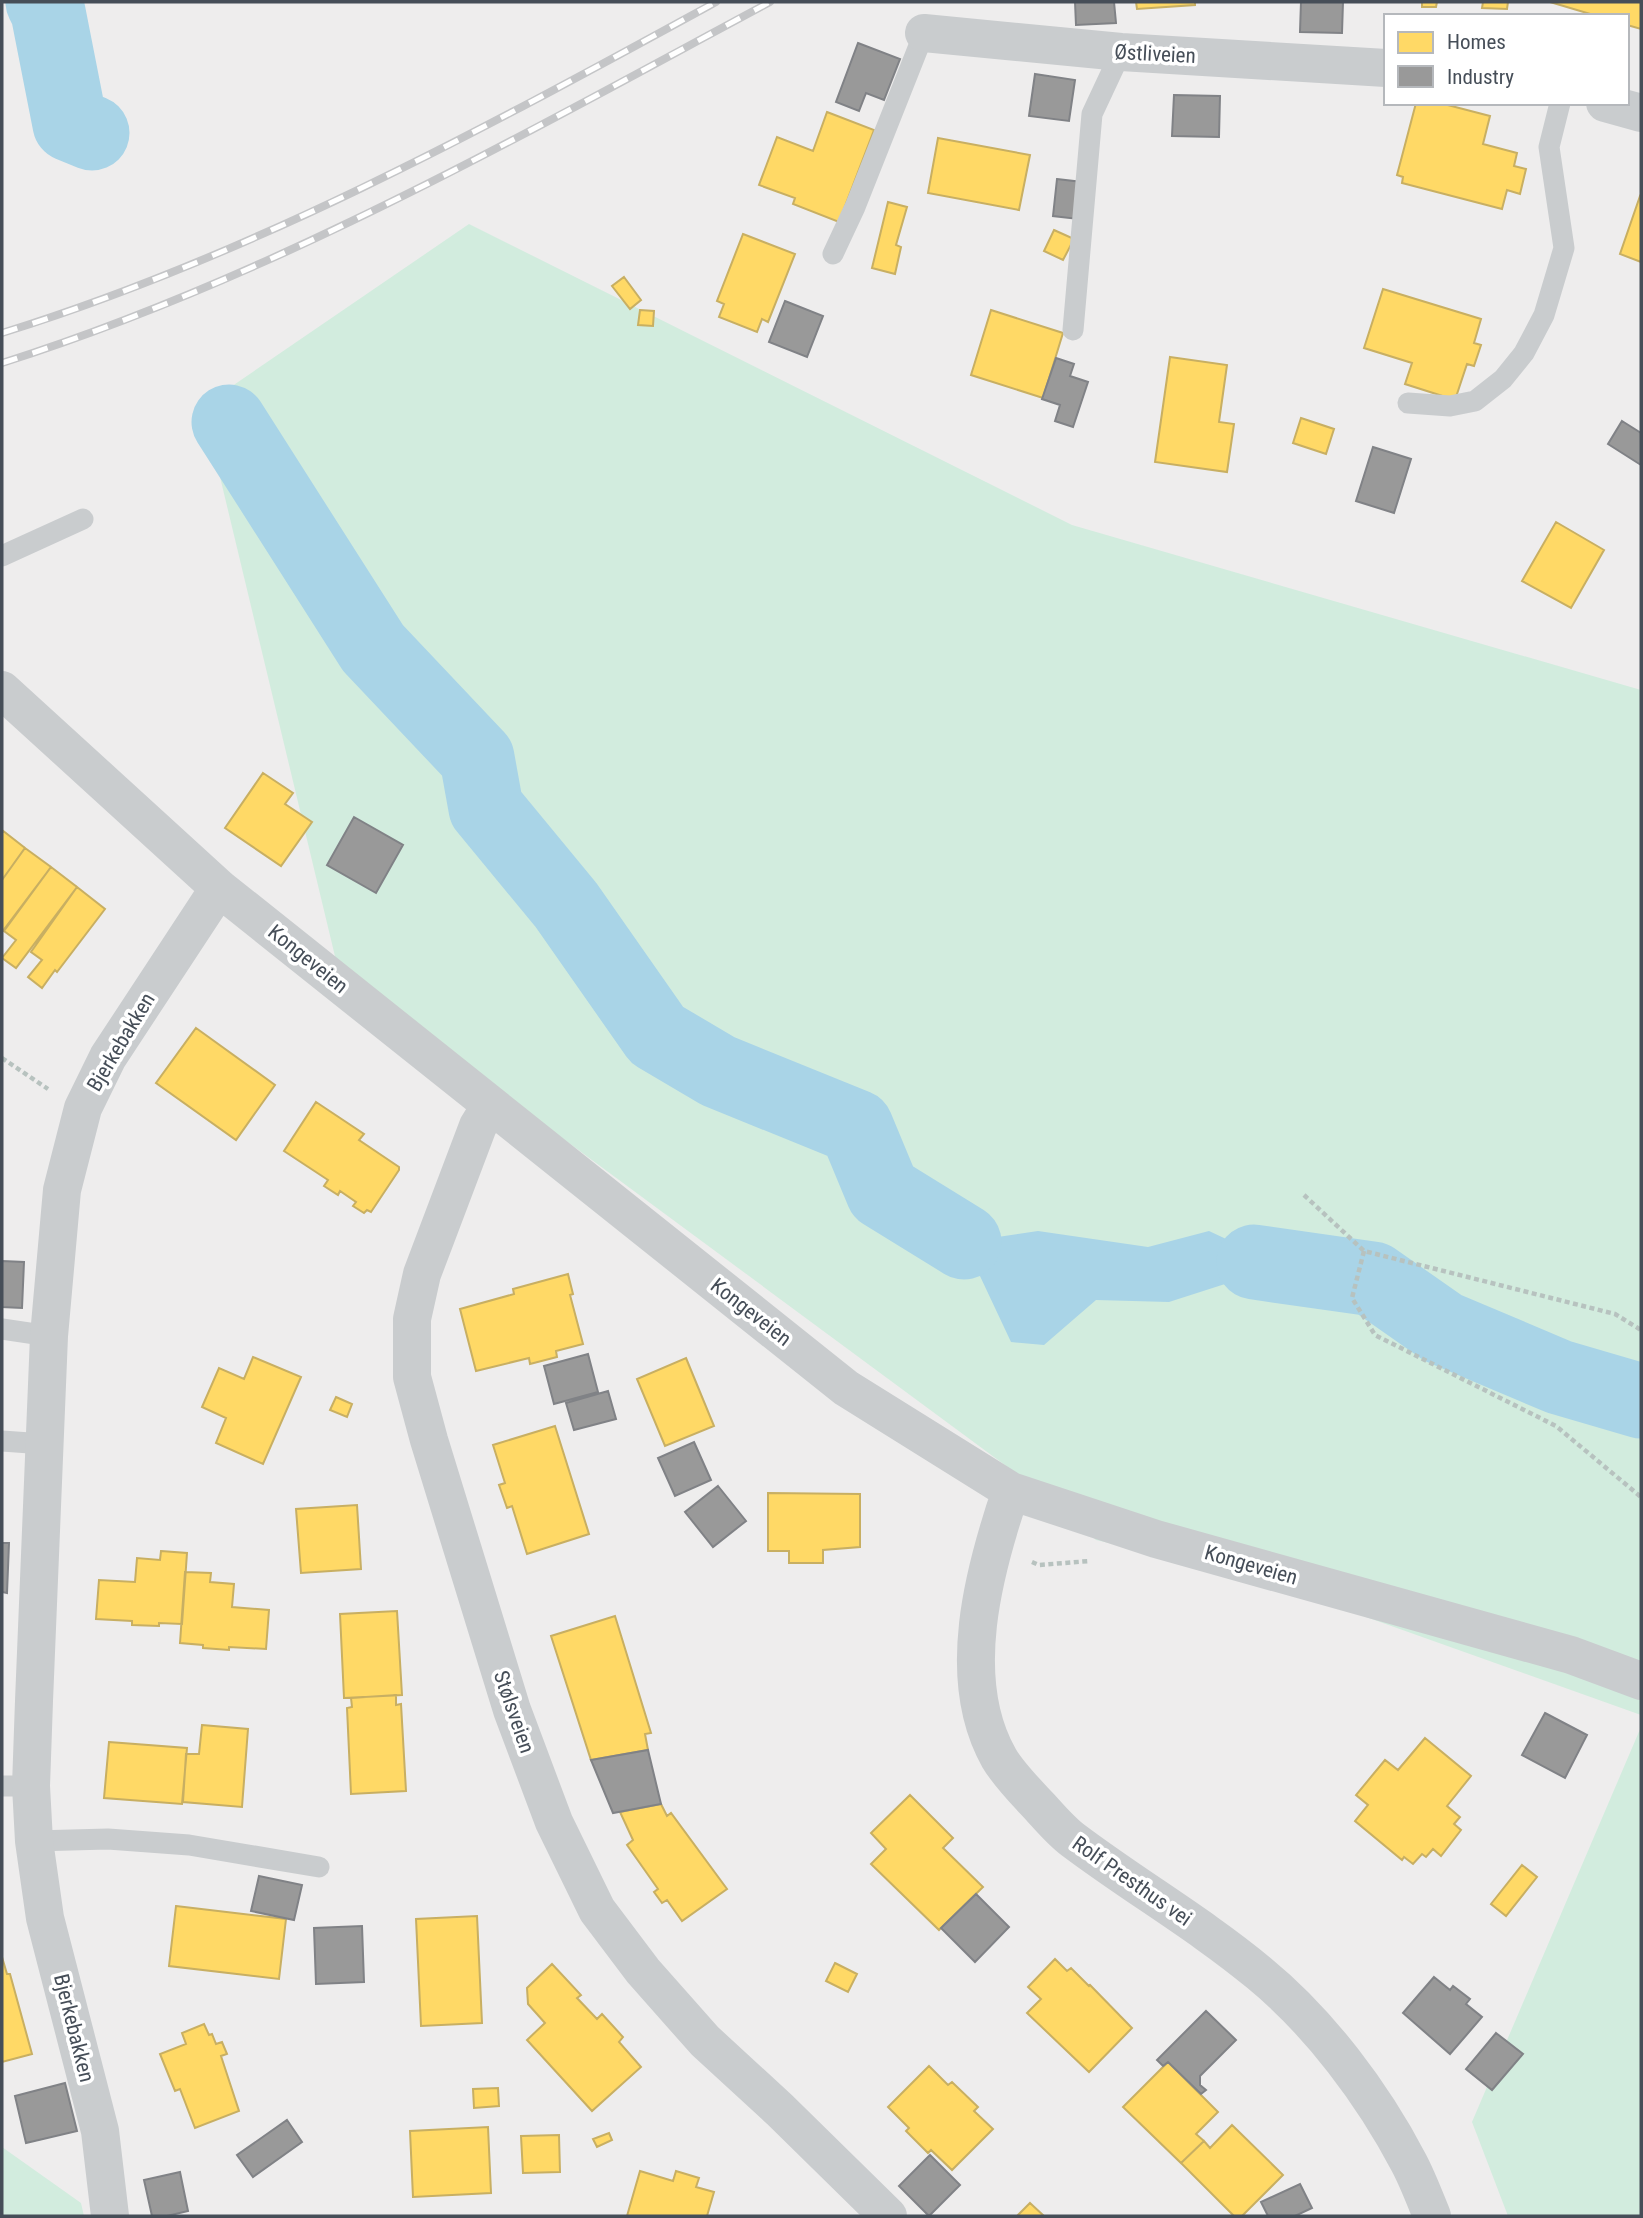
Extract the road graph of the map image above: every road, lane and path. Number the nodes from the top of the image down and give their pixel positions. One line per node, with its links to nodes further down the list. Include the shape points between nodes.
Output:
1 (924, 33): 2 (street, Østliveien); 7 (lane)
2 (1121, 52): 3 (street, Østliveien); 8 (lane, via 1092,114)
3 (1384, 68)
4 (1560, 105): 9 (lane, via 1549,147 1564,248 1544,315 1524,353 1503,379 1475,401 1450,406)
5 (1612, 105): 6 (street)
6 (1641, 113)
7 (833, 254)
8 (1073, 330)
9 (1408, 403)
10 (83, 519): 11 (lane)
11 (2, 556)
12 (2, 690): 13 (street, Kongeveien)
13 (219, 888): 15 (street, Kongeveien); 16 (street, Bjerkebakken, via 108,1058)
14 (2, 1058): 16 (path)
15 (491, 1105): 24 (street, Kongeveien, via 846,1388); 31 (street, Stølsveien, via 478,1126 422,1273 412,1319 412,1377 512,1710 554,1822 597,1910 705,2041)
16 (83, 1108): 21 (street, Bjerkebakken, via 62,1190)
17 (1304, 1195): 18 (path)
18 (1364, 1251): 20 (path, via 1615,1314); 25 (path, via 1352,1298 1375,1335 1556,1426)
19 (2, 1329): 21 (lane)
20 (1641, 1330)
21 (49, 1336): 23 (street, Bjerkebakken)
22 (2, 1441): 23 (lane)
23 (44, 1444): 27 (street, Bjerkebakken)
24 (1011, 1490): 26 (street, Kongeveien, via 1156,1539 1571,1655); 32 (street, Rolf Presthus vei, via 991,1549 976,1652 980,1711 999,1758 1071,1839 1260,1973 1312,2023 1375,2106 1409,2164)
25 (1641, 1497)
26 (1641, 1681)
27 (17, 1786): 28 (street, Bjerkebakken)
28 (34, 1841): 29 (lane, via 108,1839 188,1845); 30 (street, Bjerkebakken, via 45,1918 100,2131)
29 (319, 1867)
30 (110, 2216)
31 (888, 2216)
32 (1432, 2216)

